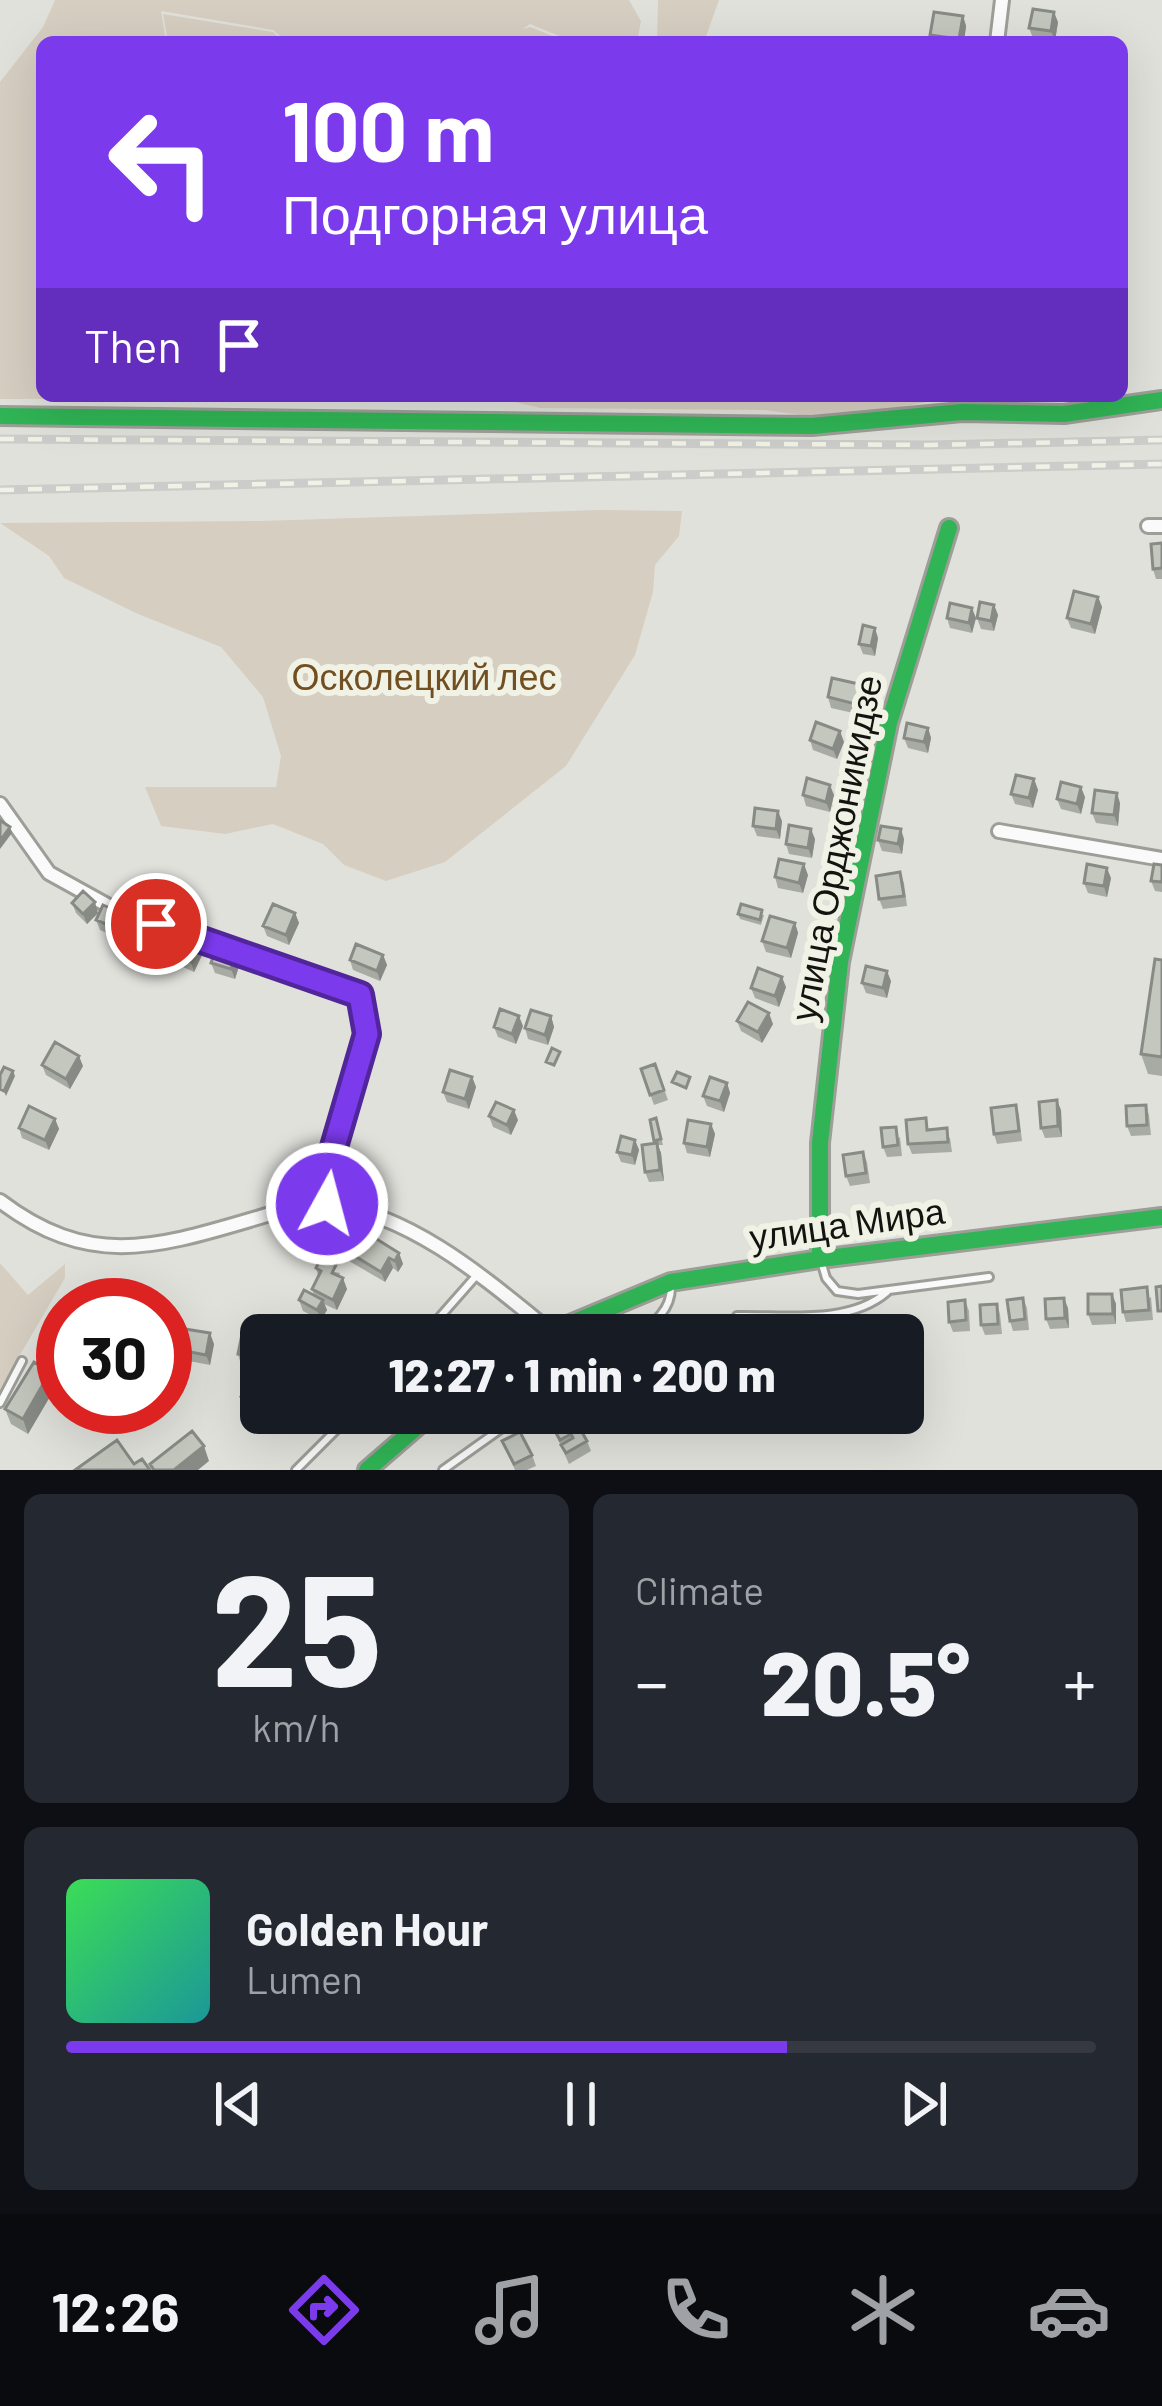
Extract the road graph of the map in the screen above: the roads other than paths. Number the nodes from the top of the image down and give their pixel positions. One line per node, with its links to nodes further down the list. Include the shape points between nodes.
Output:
1 (1002, 0): 2 (street)
2 (998, 36)
3 (1162, 400): 4 (street, via 1064,414)
4 (963, 404): 5 (street, via 812,425)
5 (0, 416)
6 (949, 528): 13 (street, улица Орджоникидзе, via 889,722 840,962 820,1143)
7 (0, 804): 11 (street, via 49,873 116,910 360,995 367,1034 324,1181)
8 (999, 831): 9 (street)
9 (1162, 859)
10 (0, 1201): 11 (street, улица Мира, via 34,1227 118,1247)
11 (327, 1204): 14 (street, улица Мира, via 379,1218)
12 (1162, 1217): 13 (street, улица Мира)
13 (820, 1259): 16 (street, улица Мира); 17 (lane, via 837,1292)
14 (479, 1273): 18 (lane); 19 (street, улица Мира)
15 (989, 1277): 17 (lane)
16 (671, 1282): 20 (street, улица Мира); 21 (lane)
17 (890, 1289): 22 (lane, via 871,1306)
18 (443, 1314)
19 (525, 1314)
20 (593, 1314)
21 (662, 1314)
22 (834, 1314)
23 (22, 1361): 24 (lane)
24 (0, 1403)
25 (332, 1434): 28 (lane)
26 (409, 1434): 29 (street)
27 (494, 1434): 30 (lane)
28 (296, 1470)
29 (367, 1470)
30 (442, 1470)

